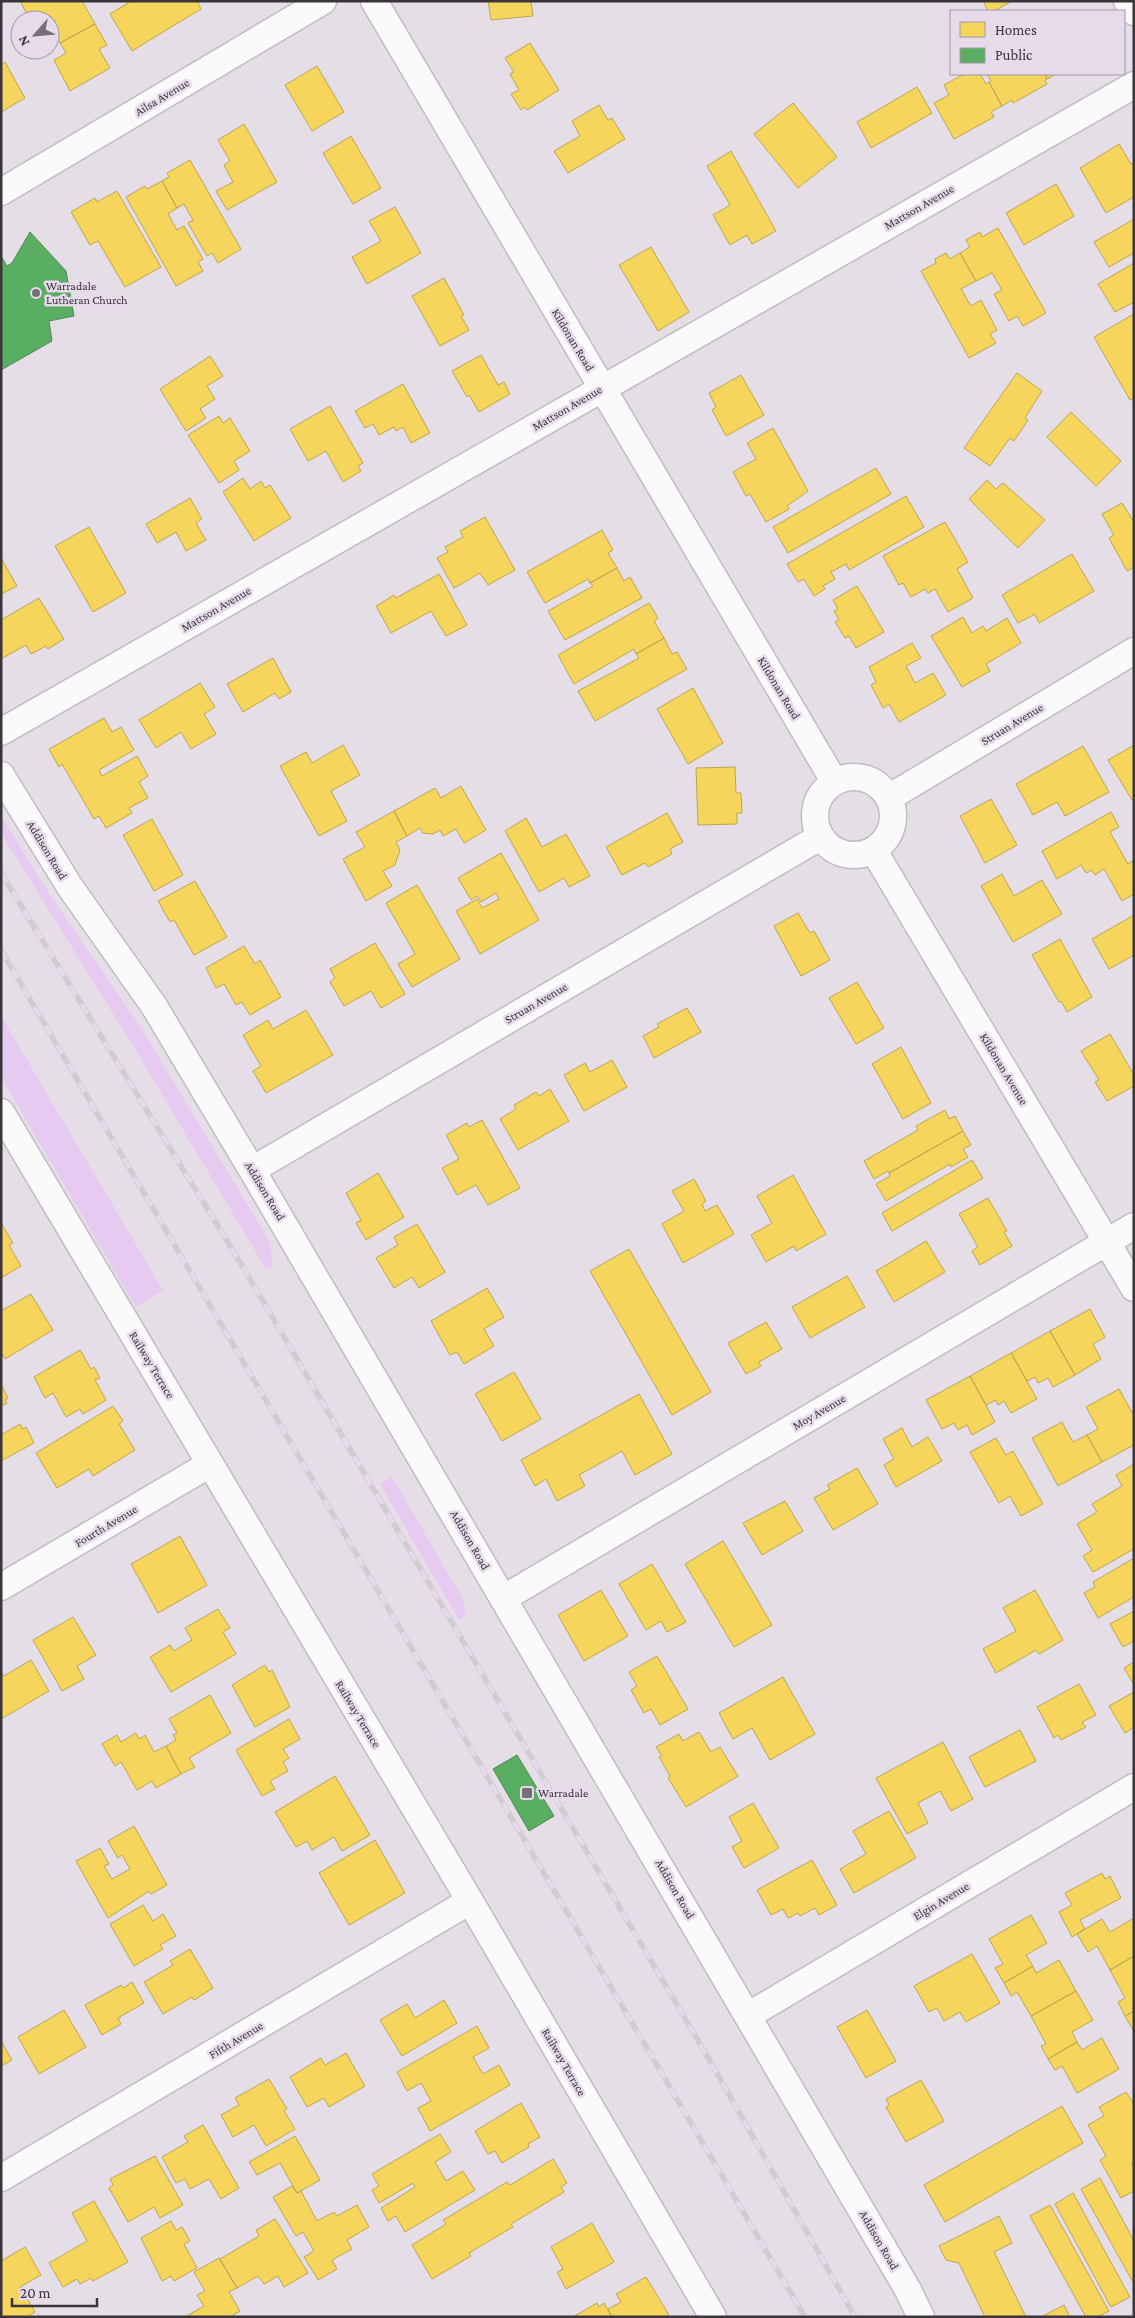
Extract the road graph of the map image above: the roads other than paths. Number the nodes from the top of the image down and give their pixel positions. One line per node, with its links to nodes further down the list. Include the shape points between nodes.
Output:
1 (323, 1): 6 (street, Ailsa Avenue)
2 (374, 1): 7 (street, Kildonan Road)
3 (1127, 1): 4 (street)
4 (1134, 12)
5 (1134, 85): 7 (street, Mattson Avenue)
6 (1, 192)
7 (602, 389): 9 (street, Mattson Avenue); 11 (street, Kildonan Road)
8 (1134, 652): 12 (street, Struan Avenue)
9 (1, 732)
10 (1, 775): 16 (street, Addison Road, via 70,887 154,1006)
11 (834, 781): 12 (street, via 852,776 873,780); 13 (street, via 822,792 815,813)
12 (890, 797): 14 (street, via 894,818 888,838)
13 (820, 837): 14 (street, via 832,849 852,856); 16 (street, Struan Avenue)
14 (874, 851): 18 (street, Kildonan Avenue)
15 (1, 1112): 20 (street, Railway Terrace)
16 (252, 1170): 22 (street, Addison Road)
17 (1134, 1226): 18 (street, Moy Avenue)
18 (1107, 1242): 19 (street, Kildonan Avenue); 22 (street, Moy Avenue)
19 (1134, 1288)
20 (210, 1464): 21 (street, Fourth Avenue); 24 (street, Railway Terrace)
21 (1, 1587)
22 (504, 1598): 25 (street, Addison Road)
23 (1134, 1788): 25 (street, Elgin Avenue)
24 (470, 1901): 26 (street, Fifth Avenue); 27 (street, Railway Terrace)
25 (749, 2015): 28 (street, Addison Road)
26 (1, 2178)
27 (713, 2317)
28 (921, 2317)

